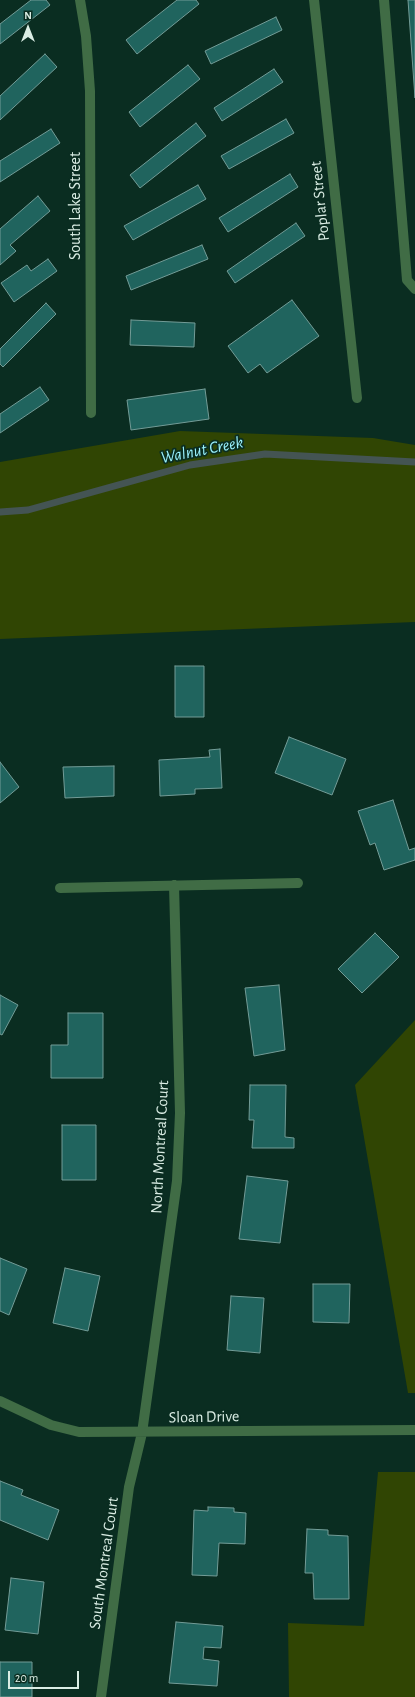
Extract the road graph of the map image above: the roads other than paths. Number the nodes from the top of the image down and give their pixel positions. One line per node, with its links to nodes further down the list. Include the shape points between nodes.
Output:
1 (80, 0): 6 (street, South Lake Street, via 86,36 90,91)
2 (314, 0): 5 (street, Poplar Street)
3 (384, 0): 4 (street, via 407,280)
4 (415, 289)
5 (357, 398)
6 (91, 413)
7 (298, 884): 8 (street)
8 (174, 885): 9 (street); 12 (street, North Montreal Court, via 180,1113 177,1181)
9 (60, 888)
10 (0, 1401): 12 (street, Sloan Drive, via 51,1425 79,1432)
11 (415, 1430): 12 (street, Sloan Drive)
12 (142, 1433): 13 (street, South Montreal Court, via 129,1487)
13 (101, 1697)

